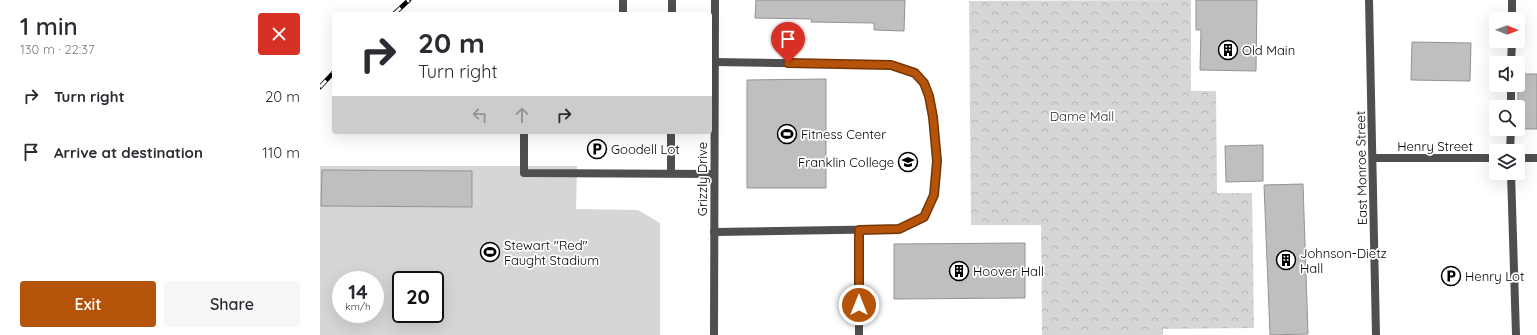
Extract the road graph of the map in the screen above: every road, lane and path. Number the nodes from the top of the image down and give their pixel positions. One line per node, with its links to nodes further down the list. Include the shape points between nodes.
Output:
1 (623, 0): 6 (street)
2 (672, 0): 7 (street)
3 (715, 0): 9 (street, Grizzly Drive)
4 (1369, 0): 12 (street, East Monroe Street)
5 (1512, 0): 8 (street)
6 (623, 12)
7 (672, 12)
8 (1512, 12)
9 (714, 62): 17 (street, Grizzly Drive); 19 (street, via 891,65 915,73 924,83 933,117 937,161 934,195 924,217 899,229)
10 (524, 134): 16 (street, via 524,173)
11 (671, 134): 16 (street)
12 (1373, 158): 13 (street, Henry Street); 23 (street, East Monroe Street)
13 (1489, 158)
14 (1525, 158): 15 (street)
15 (1537, 158)
16 (671, 174): 17 (street)
17 (714, 174): 20 (street, Grizzly Drive)
18 (1511, 180): 24 (street)
19 (859, 230): 20 (street); 22 (street)
20 (714, 232): 21 (street, Grizzly Drive)
21 (714, 335)
22 (859, 335)
23 (1376, 335)
24 (1516, 335)

